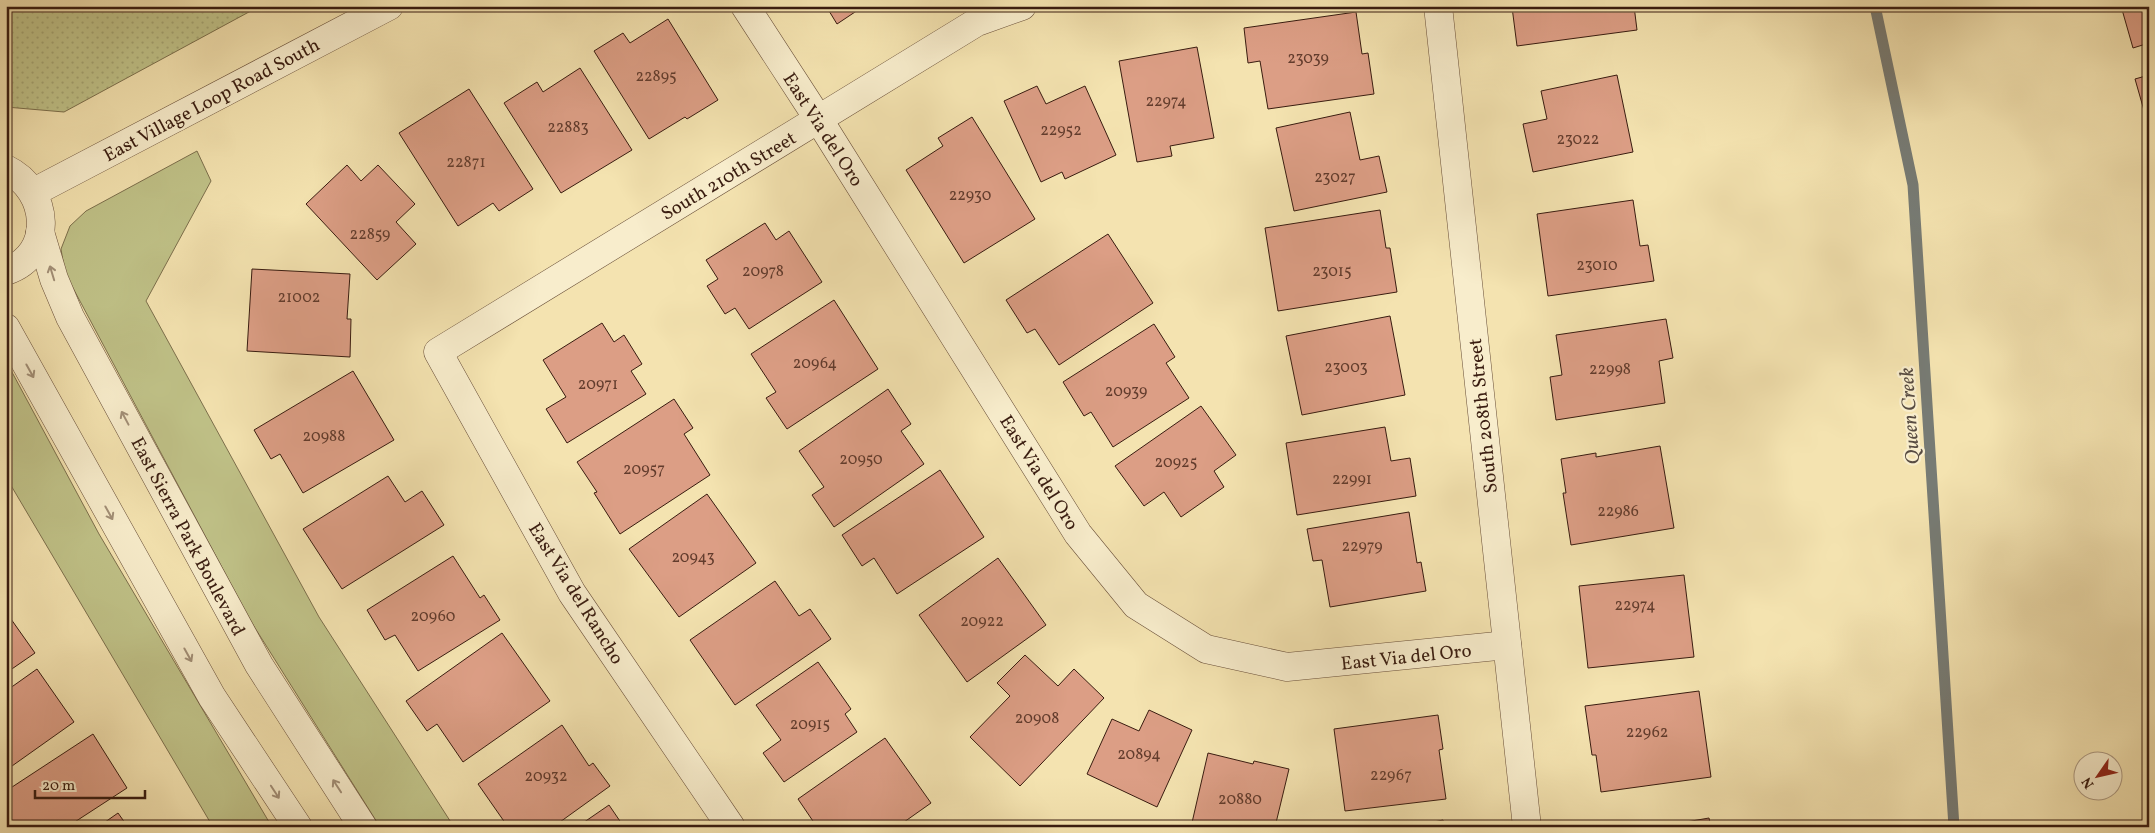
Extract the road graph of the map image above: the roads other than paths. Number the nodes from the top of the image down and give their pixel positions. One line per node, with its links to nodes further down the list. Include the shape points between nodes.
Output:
1 (389, 6): 7 (street, East Village Loop Road South)
2 (744, 6): 5 (street, East Via del Oro)
3 (1022, 6): 5 (street, South 210th Street, via 977,22)
4 (1438, 6): 12 (street, South 208th Street)
5 (819, 120): 11 (street, South 210th Street); 12 (street, East Via del Oro, via 1078,534 1136,606 1206,649 1287,667)
6 (6, 169): 7 (street)
7 (34, 192): 8 (street, via 39,204)
8 (40, 232): 9 (street, via 34,248 23,261); 14 (street, East Sierra Park Boulevard, one-way to 8, via 254,656 70,317)
9 (6, 271)
10 (6, 328): 13 (street, one-way to 13, via 212,697)
11 (438, 352): 15 (street, East Via del Rancho, via 572,592)
12 (1507, 646): 16 (street, South 208th Street)
13 (298, 827)
14 (363, 827)
15 (731, 827)
16 (1527, 827)

